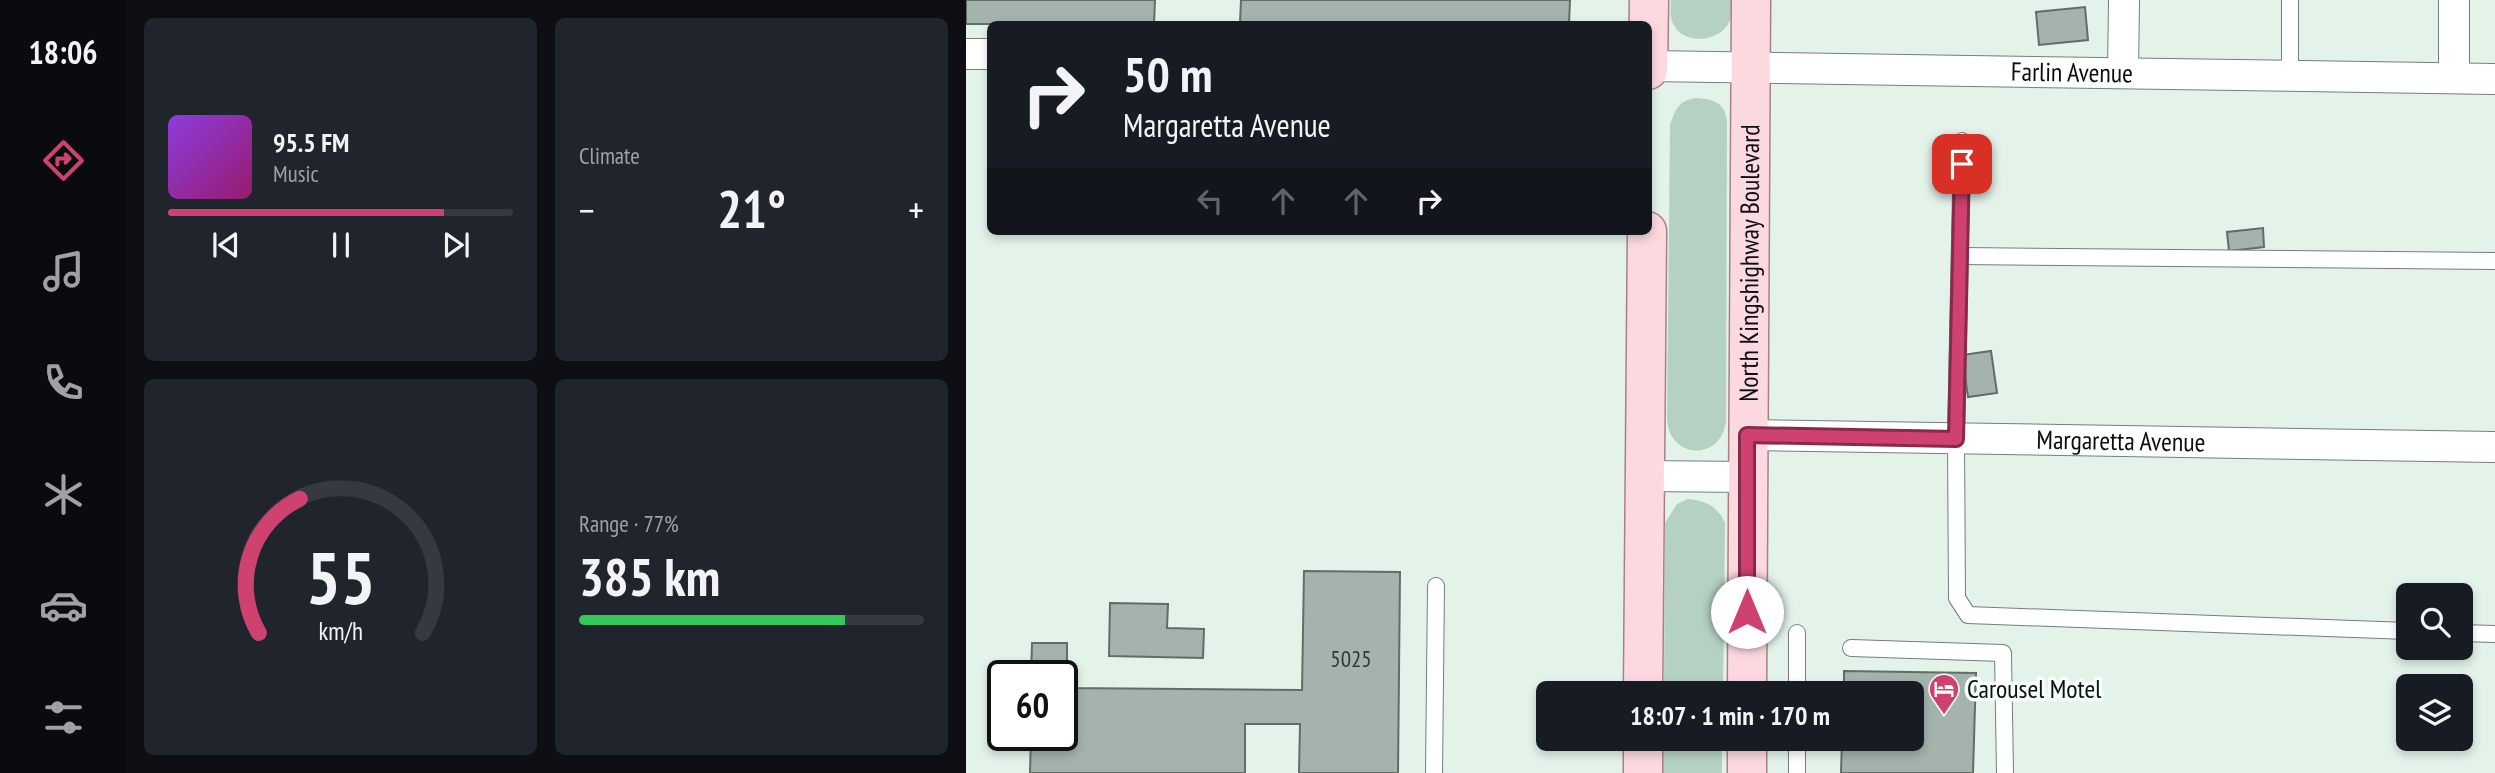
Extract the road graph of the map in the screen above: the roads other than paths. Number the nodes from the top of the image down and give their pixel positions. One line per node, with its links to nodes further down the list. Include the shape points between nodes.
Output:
1 (1649, 0): 6 (main road)
2 (1751, 0): 10 (main road, North Kingshighway Boulevard)
3 (2124, 0): 11 (street)
4 (2290, 0): 12 (lane)
5 (2454, 0): 13 (street)
6 (1649, 21)
7 (966, 54): 8 (street)
8 (987, 54)
9 (1652, 68): 10 (street, Farlin Avenue)
10 (1750, 68): 11 (street, Farlin Avenue); 19 (main road, North Kingshighway Boulevard)
11 (2123, 73): 12 (street, Farlin Avenue)
12 (2290, 75): 13 (street, Farlin Avenue)
13 (2454, 77): 14 (street, Farlin Avenue)
14 (2495, 79)
15 (1962, 141): 17 (lane)
16 (1647, 235): 22 (main road)
17 (1960, 256): 18 (lane); 20 (lane)
18 (2495, 261)
19 (1747, 435): 20 (street, Margaretta Avenue); 23 (main road, North Kingshighway Boulevard)
20 (1956, 439): 21 (street, Margaretta Avenue); 25 (lane, via 1957,598 1968,615)
21 (2495, 447)
22 (1645, 476): 23 (street); 30 (main road)
23 (1747, 477): 31 (main road, North Kingshighway Boulevard)
24 (1436, 586): 36 (lane)
25 (2396, 631)
26 (1797, 633): 32 (lane)
27 (2473, 633): 28 (lane)
28 (2495, 634)
29 (1850, 648): 40 (lane, via 2003,653)
30 (1643, 681)
31 (1747, 681)
32 (1797, 681)
33 (1643, 751): 37 (main road)
34 (1747, 751): 38 (main road)
35 (1797, 751): 39 (lane)
36 (1434, 773)
37 (1643, 773)
38 (1747, 773)
39 (1797, 773)
40 (2005, 773)

